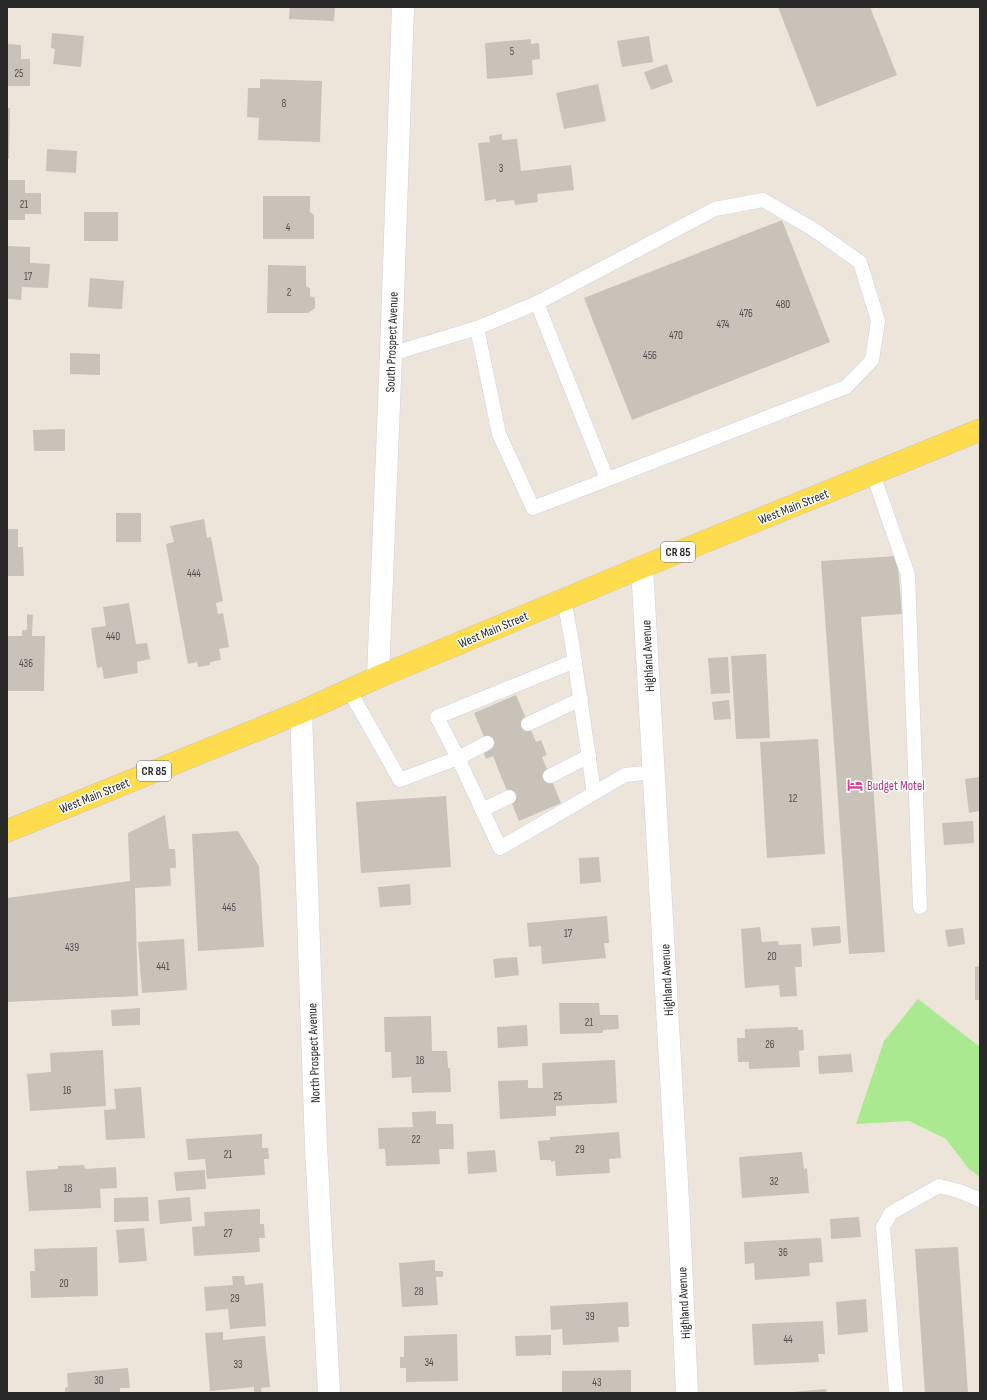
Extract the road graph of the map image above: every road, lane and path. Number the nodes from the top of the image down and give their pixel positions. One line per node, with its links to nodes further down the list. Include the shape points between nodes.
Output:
1 (403, 7): 4 (street, South Prospect Avenue)
2 (537, 303): 3 (lane); 7 (lane); 7 (lane, via 715,209 763,200 813,228 860,262 878,321 872,360 846,387)
3 (477, 328): 4 (lane); 7 (lane, via 498,434 533,508)
4 (391, 354): 11 (street, South Prospect Avenue)
5 (980, 430): 6 (main road, West Main Street / CR 85)
6 (873, 474): 8 (main road, West Main Street / CR 85); 25 (lane, via 908,575)
7 (607, 480)
8 (642, 567): 9 (main road, West Main Street / CR 85); 19 (street, Highland Avenue)
9 (564, 599): 10 (lane); 11 (main road, West Main Street / CR 85)
10 (575, 661): 13 (lane); 18 (lane, via 437,717)
11 (378, 677): 12 (main road, West Main Street / CR 85)
12 (349, 690): 14 (main road, West Main Street / CR 85); 18 (lane, via 400,780)
13 (581, 699): 15 (lane); 17 (lane)
14 (300, 712): 24 (main road, West Main Street / CR 85); 27 (street, North Prospect Avenue, via 316,1146)
15 (528, 724)
16 (487, 743): 18 (lane)
17 (589, 756): 20 (lane); 21 (lane)
18 (458, 758): 23 (lane)
19 (654, 772): 21 (lane, via 625,775); 28 (street, Highland Avenue, via 680,1220)
20 (550, 776)
21 (594, 793): 23 (lane, via 500,848)
22 (510, 797): 23 (lane)
23 (482, 810)
24 (7, 831)
25 (920, 907)
26 (980, 1200): 29 (lane, via 939,1186 891,1212 884,1227)
27 (329, 1393)
28 (687, 1393)
29 (896, 1393)

